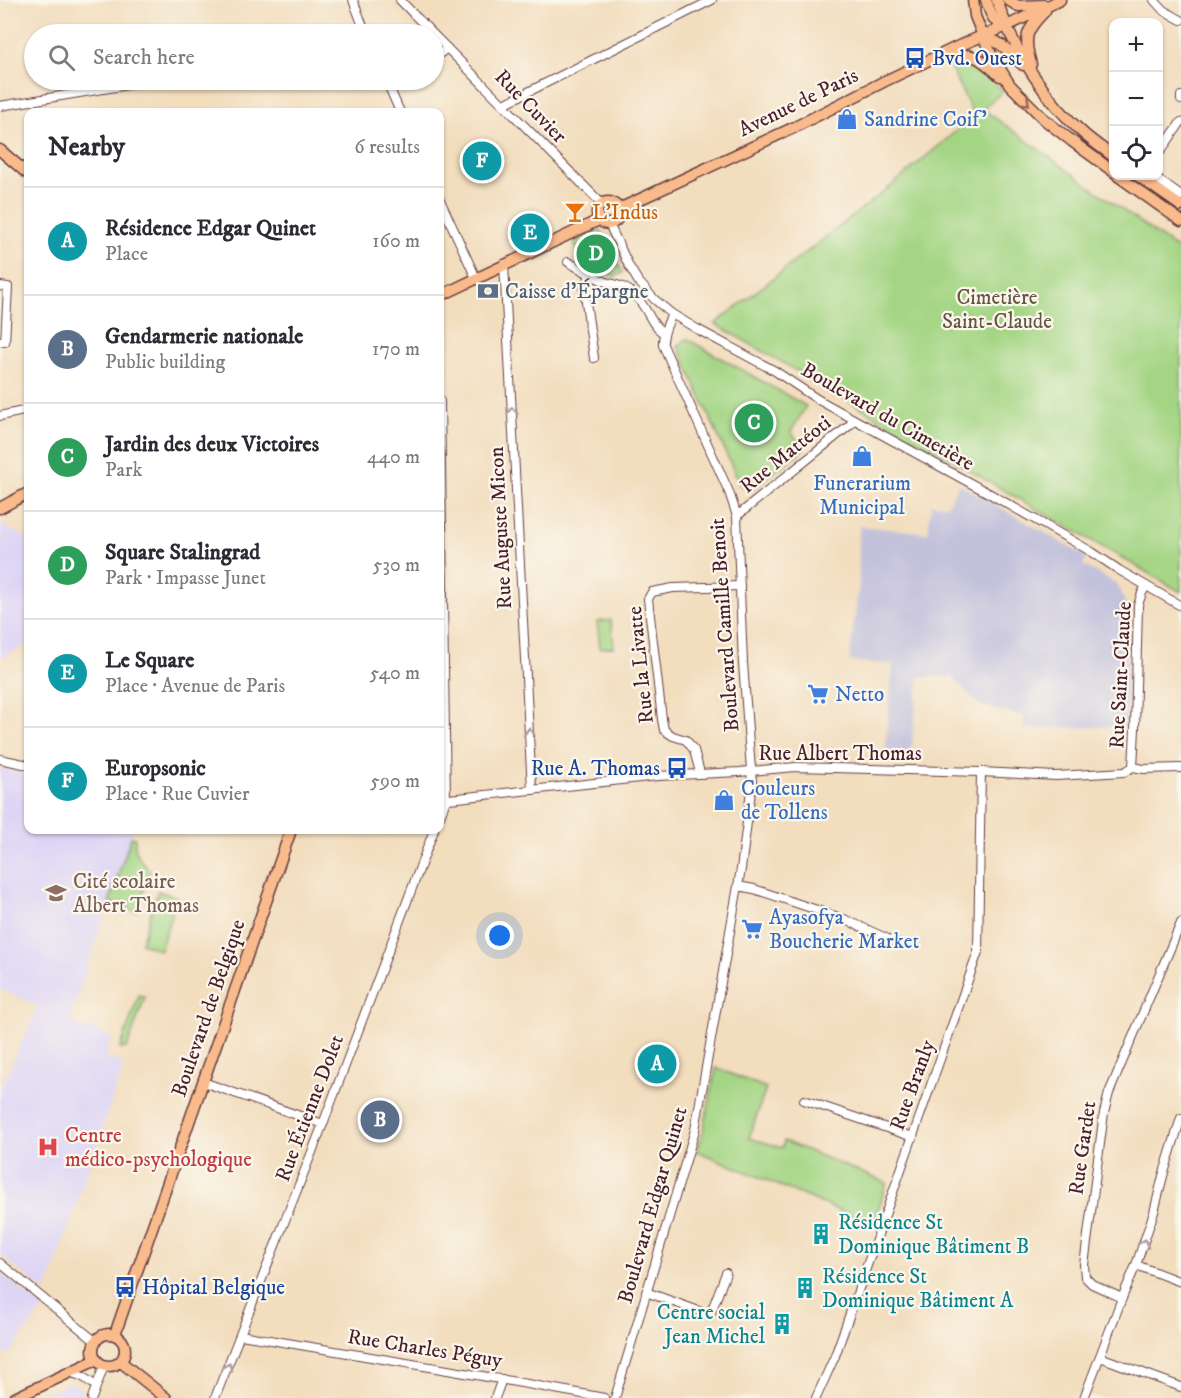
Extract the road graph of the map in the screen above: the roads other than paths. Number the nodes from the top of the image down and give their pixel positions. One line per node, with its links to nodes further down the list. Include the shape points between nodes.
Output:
1 (353, 0): 11 (street)
2 (399, 0): 12 (street, Rue Cuvier)
3 (712, 0): 25 (street)
4 (973, 0): 14 (main road)
5 (986, 0): 13 (main road, via 994,20)
6 (997, 0): 13 (main road)
7 (1008, 0): 9 (main road, via 1022,6)
8 (1154, 0): 10 (street)
9 (1056, 2): 13 (main road, Avenue de Paris); 19 (main road, via 1032,24 1027,36)
10 (1181, 20)
11 (362, 24)
12 (422, 24)
13 (1007, 26): 14 (main road, Avenue de Paris); 19 (main road)
14 (983, 36): 18 (main road, Avenue de Paris); 19 (main road, via 1005,47); 20 (main road)
15 (444, 45): 16 (street, Rue Cuvier)
16 (447, 48): 17 (street); 25 (street, Rue Cuvier)
17 (444, 50)
18 (936, 57): 20 (main road, via 977,57); 41 (main road, Avenue de Paris)
19 (1034, 75): 31 (main road, via 1071,122)
20 (1010, 85): 32 (main road, one-way to 32, via 1046,120)
21 (97, 90): 26 (street)
22 (390, 90): 27 (street)
23 (1181, 96): 24 (street)
24 (1181, 100)
25 (504, 104): 38 (street, Rue Cuvier)
26 (0, 106)
27 (398, 108)
28 (1181, 122): 29 (street)
29 (1163, 148)
30 (0, 150): 33 (main road)
31 (1109, 154)
32 (1109, 169)
33 (24, 171)
34 (1124, 180): 42 (main road)
35 (1144, 180): 39 (main road)
36 (1159, 180): 37 (street)
37 (1181, 196)
38 (602, 204): 41 (main road, via 610,202); 43 (main road, via 597,217)
39 (1181, 206)
40 (444, 209): 47 (street)
41 (619, 209): 43 (main road, via 618,219)
42 (1181, 221)
43 (604, 222): 45 (main road); 50 (street, Boulevard du Cimetière, via 638,281)
44 (568, 262): 46 (street)
45 (504, 264): 47 (main road); 70 (street, Rue Auguste Micon, one-way to 45)
46 (591, 274): 51 (street, via 633,293 657,329); 53 (street, via 584,288)
47 (476, 278): 49 (main road)
48 (0, 286): 52 (street, via 8,287 5,342)
49 (444, 294)
50 (672, 314): 51 (street); 56 (street, Boulevard du Cimetière)
51 (664, 333): 59 (street, Boulevard Camille Benoit, via 663,345)
52 (0, 341)
53 (594, 358)
54 (24, 411): 55 (street)
55 (0, 416)
56 (853, 419): 59 (street, Rue Mattéoti); 61 (street, Boulevard du Cimetière)
57 (24, 495): 58 (main road)
58 (0, 508)
59 (737, 516): 60 (street, Boulevard Camille Benoit)
60 (740, 586): 67 (street, Rue la Livatte, via 666,589 652,592 648,599 664,730 686,740 694,750); 68 (street, Boulevard Camille Benoit)
61 (1146, 586): 62 (street, Boulevard du Cimetière); 65 (street, Rue Saint-Claude, via 1138,605)
62 (1181, 606)
63 (0, 759): 64 (street)
64 (24, 764)
65 (1133, 768): 66 (street, Rue Albert Thomas); 69 (street, Rue Albert Thomas, via 1124,772 1056,776)
66 (1181, 768)
67 (699, 769)
68 (752, 771): 69 (street, Rue Albert Thomas, via 796,767); 70 (street, Rue Albert Thomas, via 658,776); 74 (street, Boulevard Edgar Quinet)
69 (981, 772): 81 (street, Rue Branly, via 978,952)
70 (532, 790): 71 (street, Rue Albert Thomas)
71 (444, 800)
72 (290, 834): 77 (main road, Boulevard de Belgique)
73 (432, 834): 80 (street, Rue Étienne Dolet)
74 (738, 886): 76 (street, via 844,920); 86 (street, Boulevard Edgar Quinet, via 694,1130)
75 (1181, 922): 87 (street, Rue Gardet, via 1104,1113 1084,1277)
76 (901, 945)
77 (203, 1082): 80 (street); 88 (main road, Boulevard de Belgique)
78 (804, 1100): 81 (street)
79 (1181, 1118): 83 (street, one-way to 79)
80 (323, 1124): 89 (street, Rue Étienne Dolet)
81 (913, 1137): 105 (street, Rue Branly, via 835,1356)
82 (0, 1263): 90 (street)
83 (1136, 1265): 85 (street); 87 (street)
84 (726, 1273): 86 (street, via 710,1314)
85 (1181, 1282)
86 (646, 1292): 104 (street, Boulevard Edgar Quinet)
87 (1122, 1298): 91 (street)
88 (115, 1334): 90 (main road, via 102,1335); 92 (main road, via 126,1347)
89 (241, 1335): 95 (street, Rue Charles Péguy); 101 (street, Rue Étienne Dolet, one-way to 89)
90 (95, 1341): 93 (main road, via 93,1351)
91 (1100, 1357): 97 (street); 106 (street)
92 (121, 1362): 93 (main road, via 113,1366); 100 (main road)
93 (100, 1363): 94 (main road); 96 (street)
94 (70, 1372): 96 (street); 98 (main road)
95 (502, 1379): 102 (street); 103 (street, Rue Charles Péguy)
96 (96, 1386): 99 (street)
97 (1181, 1387)
98 (15, 1398)
99 (92, 1398)
100 (166, 1398)
101 (215, 1398)
102 (495, 1398)
103 (604, 1398)
104 (615, 1398)
105 (816, 1398)
106 (1084, 1398)

